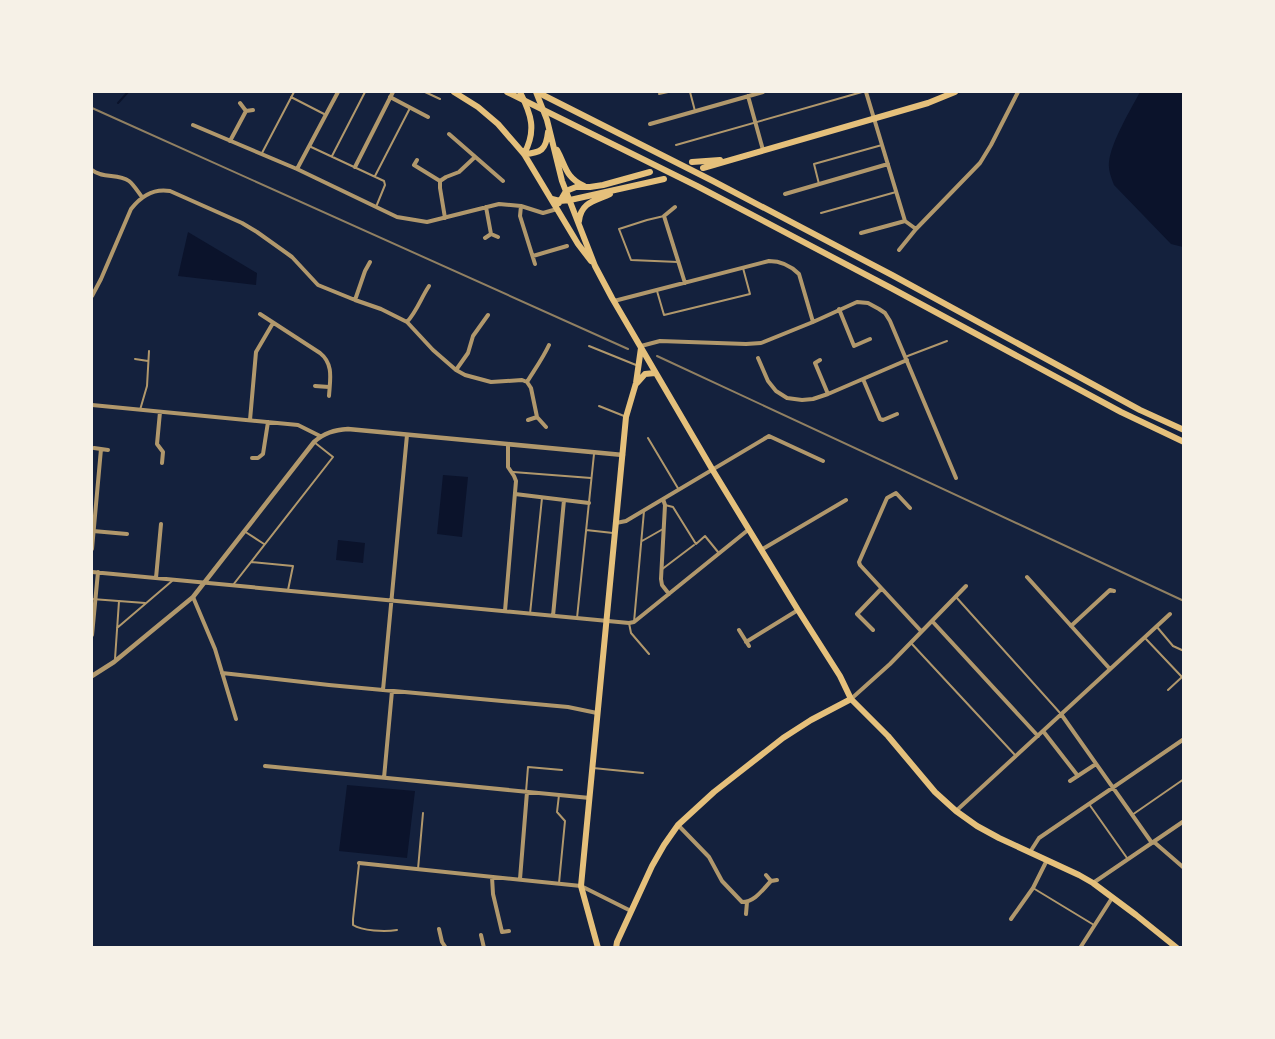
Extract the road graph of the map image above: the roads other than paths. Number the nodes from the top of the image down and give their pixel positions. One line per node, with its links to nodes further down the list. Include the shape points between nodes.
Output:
1 (294, 92): 18 (lane)
2 (338, 92): 26 (street)
3 (365, 92): 44 (lane)
4 (393, 92): 19 (street)
5 (425, 92): 20 (lane)
6 (454, 92): 43 (main road, via 498,124)
7 (507, 92): 147 (main road, via 697,186)
8 (520, 92): 43 (main road, via 531,121 530,143)
9 (536, 92): 33 (main road); 142 (main road, via 656,151)
10 (668, 92): 16 (lane)
11 (690, 92): 25 (lane)
12 (763, 92): 17 (street)
13 (864, 92): 28 (street); 29 (lane)
14 (955, 92): 28 (main road)
15 (1018, 92): 81 (street, via 980,163)
16 (659, 94)
17 (748, 96): 25 (street); 29 (street)
18 (291, 97): 26 (lane); 42 (lane)
19 (390, 97): 22 (street); 50 (street)
20 (440, 99)
21 (240, 103): 24 (street)
22 (411, 108): 27 (street); 56 (lane)
23 (253, 110): 24 (street)
24 (246, 111): 36 (street)
25 (695, 111): 31 (street)
26 (326, 115): 39 (street)
27 (428, 117)
28 (875, 119): 38 (street); 41 (main road)
29 (756, 123): 40 (lane); 41 (street)
30 (205, 124): 34 (street)
31 (650, 124)
32 (193, 125): 34 (street)
33 (549, 125): 37 (main road); 43 (main road, via 545,146 538,152)
34 (203, 129): 36 (street)
35 (449, 134): 45 (street)
36 (230, 141): 42 (street)
37 (552, 142): 62 (main road, via 567,173); 64 (main road)
38 (882, 145): 49 (street); 61 (lane, via 814,164)
39 (309, 146): 44 (lane); 53 (street)
40 (676, 146)
41 (763, 150): 46 (main road)
42 (261, 154): 53 (street)
43 (524, 154): 68 (main road)
44 (332, 157): 50 (lane)
45 (476, 157): 54 (street); 59 (street, via 459,172)
46 (732, 158): 48 (main road); 51 (main road)
47 (417, 160): 59 (street, via 414,165)
48 (692, 162)
49 (888, 164): 61 (street); 65 (street)
50 (355, 167): 56 (lane)
51 (703, 168)
52 (92, 170): 67 (street, via 126,180)
53 (297, 170): 74 (street)
54 (492, 172): 57 (street); 60 (street)
55 (650, 172): 62 (main road)
56 (375, 176): 74 (lane, via 386,185)
57 (489, 177)
58 (664, 179): 63 (main road)
59 (440, 181): 78 (street)
60 (503, 181)
61 (819, 184): 66 (street)
62 (590, 187): 64 (main road)
63 (624, 188): 69 (main road); 80 (main road, via 585,206)
64 (566, 191): 69 (main road); 70 (main road)
65 (896, 192): 76 (lane); 79 (street)
66 (784, 194)
67 (142, 197): 97 (street, via 131,210); 100 (street, via 157,190 170,191 242,223 286,252 318,285)
68 (551, 199): 70 (main road); 75 (main road)
69 (570, 200): 70 (main road); 80 (main road)
70 (560, 201): 75 (main road)
71 (486, 207): 72 (street); 78 (street); 83 (street)
72 (521, 207): 75 (street, via 543,213); 88 (street, via 520,216)
73 (675, 207): 77 (street)
74 (376, 208): 78 (street, via 423,222)
75 (557, 209): 92 (main road)
76 (821, 213)
77 (664, 216): 89 (street); 89 (lane, via 619,229 632,260)
78 (445, 218)
79 (905, 221): 81 (street); 82 (street)
80 (579, 222): 92 (main road)
81 (916, 229): 87 (street)
82 (861, 233)
83 (492, 234): 84 (street); 85 (street)
84 (498, 237)
85 (484, 238)
86 (567, 246): 88 (street)
87 (899, 250)
88 (533, 256): 91 (street)
89 (678, 261): 94 (street)
90 (370, 262): 100 (street, via 362,270)
91 (535, 264)
92 (595, 266): 101 (main road)
93 (743, 268): 94 (street); 96 (lane, via 750,294 664,315); 106 (street, via 769,261 784,264 799,274)
94 (685, 283): 96 (street)
95 (429, 286): 98 (street)
96 (657, 290): 101 (street)
97 (92, 296)
98 (423, 296): 99 (street); 105 (street)
99 (428, 299)
100 (355, 300): 105 (street)
101 (614, 302): 112 (main road)
102 (839, 309): 106 (street); 108 (street, via 854,346); 118 (street, via 861,302 885,313)
103 (260, 314): 107 (street)
104 (488, 315): 122 (street)
105 (407, 322): 122 (street)
106 (813, 322): 112 (street, via 761,343 660,341)
107 (273, 323): 128 (street, via 326,359); 138 (street, via 256,352)
108 (870, 339)
109 (947, 341): 118 (lane)
110 (549, 345): 115 (street)
111 (589, 346): 121 (lane)
112 (641, 347): 121 (main road); 123 (main road)
113 (149, 351): 120 (lane)
114 (539, 351): 115 (street)
115 (544, 354): 125 (street)
116 (758, 358): 129 (street, via 768,381 781,395 807,400)
117 (135, 359): 120 (lane)
118 (906, 359): 124 (street); 160 (street)
119 (820, 360): 129 (street, via 815,363)
120 (148, 361): 133 (lane, via 147,386)
121 (639, 366): 126 (main road)
122 (456, 370): 125 (street, via 491,382)
123 (655, 373): 126 (main road, via 645,374); 157 (main road)
124 (862, 379): 129 (street); 135 (street, via 880,419)
125 (527, 382): 136 (street)
126 (636, 383): 137 (main road)
127 (315, 386): 128 (street)
128 (330, 387): 130 (street)
129 (828, 394)
130 (329, 396)
131 (92, 405): 133 (street)
132 (599, 406): 137 (lane)
133 (140, 410): 134 (street)
134 (160, 412): 138 (street); 156 (street, via 157,444 163,452)
135 (897, 414)
136 (537, 417): 139 (street); 141 (street)
137 (626, 417): 153 (main road)
138 (250, 420): 140 (street)
139 (528, 420)
140 (268, 422): 144 (street, via 303,426); 154 (street, via 263,454)
141 (546, 427)
142 (1184, 430)
143 (406, 435): 144 (street, via 348,429); 148 (street); 203 (street)
144 (320, 436): 146 (street)
145 (648, 438): 161 (lane)
146 (314, 442): 177 (street); 182 (lane, via 333,457)
147 (1184, 442)
148 (508, 444): 152 (street); 158 (street)
149 (94, 448): 150 (street)
150 (101, 449): 151 (street); 168 (street)
151 (108, 450)
152 (594, 452): 153 (street); 159 (lane)
153 (622, 455): 172 (main road)
154 (252, 458)
155 (823, 461): 157 (street, via 769,436)
156 (162, 463)
157 (712, 470): 161 (street); 175 (main road)
158 (510, 471): 159 (lane); 162 (street, via 515,478)
159 (591, 478): 167 (lane)
160 (956, 478)
161 (679, 490): 166 (street)
162 (515, 494): 163 (street); 207 (street)
163 (542, 498): 164 (street); 208 (lane)
164 (564, 500): 167 (street); 210 (street)
165 (846, 500): 184 (street)
166 (664, 502): 170 (street); 173 (street); 181 (lane, via 673,507)
167 (589, 503): 174 (lane)
168 (93, 508): 176 (street)
169 (910, 508): 196 (street, via 896,493 887,498 859,560)
170 (644, 510): 172 (street); 180 (lane)
171 (162, 524): 191 (street)
172 (616, 524): 178 (main road)
173 (663, 529): 180 (lane); 187 (street)
174 (586, 530): 178 (lane); 211 (lane)
175 (748, 530): 184 (main road); 185 (street)
176 (93, 531): 179 (street); 183 (street)
177 (244, 531): 182 (lane); 193 (street)
178 (615, 533): 212 (main road)
179 (127, 534)
180 (642, 541): 214 (lane)
181 (696, 544): 185 (lane, via 705,536); 187 (lane)
182 (264, 545): 186 (lane)
183 (92, 549)
184 (761, 550): 206 (main road)
185 (719, 554): 199 (street)
186 (251, 562): 194 (lane); 198 (lane, via 292,566)
187 (661, 570): 199 (street, via 662,585)
188 (92, 572): 189 (street)
189 (98, 572): 191 (street); 202 (street)
190 (1027, 577): 215 (street)
191 (156, 578): 192 (street)
192 (173, 580): 193 (street); 205 (lane)
193 (204, 583): 194 (street); 200 (street)
194 (233, 585): 198 (street)
195 (966, 586): 201 (street)
196 (881, 589): 219 (street, via 857,614); 220 (street)
197 (1109, 590): 215 (street)
198 (288, 591): 203 (street)
199 (669, 594): 214 (street)
200 (193, 597): 226 (street); 228 (street)
201 (956, 597): 213 (street); 235 (lane)
202 (93, 599): 204 (lane); 221 (street)
203 (392, 600): 207 (street); 230 (street)
204 (120, 601): 205 (lane); 217 (lane)
205 (147, 603): 217 (lane)
206 (798, 610): 218 (street, via 748,644); 233 (main road)
207 (505, 611): 208 (street)
208 (530, 614): 210 (street)
209 (1170, 614): 216 (street)
210 (554, 616): 211 (street)
211 (577, 618): 212 (street)
212 (606, 621): 214 (street); 234 (main road)
213 (932, 621): 220 (street); 238 (street)
214 (631, 622): 225 (lane, via 631,633)
215 (1071, 626): 227 (street)
216 (1157, 627): 222 (street); 224 (lane, via 1173,646)
217 (117, 628): 226 (lane)
218 (739, 630)
219 (873, 630)
220 (921, 631): 223 (street)
221 (92, 635)
222 (1145, 638): 227 (street); 231 (lane, via 1182,677)
223 (911, 643): 233 (street); 240 (lane)
224 (1184, 651)
225 (650, 654)
226 (114, 662): 229 (street)
227 (1110, 669): 235 (street)
228 (222, 673): 230 (street); 236 (street)
229 (92, 676)
230 (383, 690): 232 (street)
231 (1168, 690)
232 (393, 691): 234 (street, via 568,707); 247 (street)
233 (852, 699): 255 (main road); 259 (main road, via 783,738)
234 (598, 714): 243 (main road)
235 (1061, 714): 237 (street); 241 (street)
236 (236, 719)
237 (1043, 731): 238 (street); 246 (street)
238 (1038, 736): 240 (street)
239 (1184, 739): 250 (street)
240 (1016, 756): 255 (street)
241 (1096, 764): 246 (street); 250 (street)
242 (265, 766): 247 (street)
243 (593, 768): 245 (lane); 253 (main road)
244 (562, 770): 251 (lane, via 528,767)
245 (643, 773)
246 (1078, 776): 249 (street)
247 (384, 778): 251 (street)
248 (1184, 779): 257 (lane)
249 (1070, 781)
250 (1113, 787): 254 (street); 257 (street)
251 (526, 792): 252 (street); 269 (street)
252 (559, 795): 253 (street); 270 (lane, via 557,812 565,822)
253 (590, 798): 272 (main road)
254 (1089, 804): 261 (street, via 1039,838); 263 (lane)
255 (956, 811): 261 (main road)
256 (423, 813): 266 (lane)
257 (1132, 815): 260 (street)
258 (1183, 823): 260 (street)
259 (678, 825): 275 (street, via 709,857 722,881); 276 (main road, via 652,866)
260 (1153, 842): 263 (street); 265 (street)
261 (1029, 852): 262 (main road)
262 (1047, 860): 271 (main road); 273 (street)
263 (1128, 860): 271 (street)
264 (359, 863): 266 (street); 281 (lane, via 353,925)
265 (1184, 868)
266 (418, 869): 268 (street)
267 (766, 875): 275 (street, via 774,880)
268 (492, 877): 269 (street); 282 (street, via 502,932)
269 (520, 879): 270 (street)
270 (559, 883): 272 (street)
271 (1093, 883): 274 (main road)
272 (581, 886): 276 (street); 287 (main road)
273 (1033, 888): 278 (street); 279 (lane)
274 (1113, 897): 279 (street); 284 (main road)
275 (747, 902): 277 (street)
276 (631, 911): 288 (main road)
277 (746, 914)
278 (1011, 919)
279 (1094, 926): 289 (street)
280 (440, 929): 285 (street)
281 (397, 930)
282 (509, 931)
283 (481, 935): 286 (street)
284 (1169, 940): 290 (lane); 291 (main road)
285 (446, 948)
286 (484, 948)
287 (598, 948)
288 (616, 948)
289 (1080, 948)
290 (1163, 948)
291 (1177, 948)

